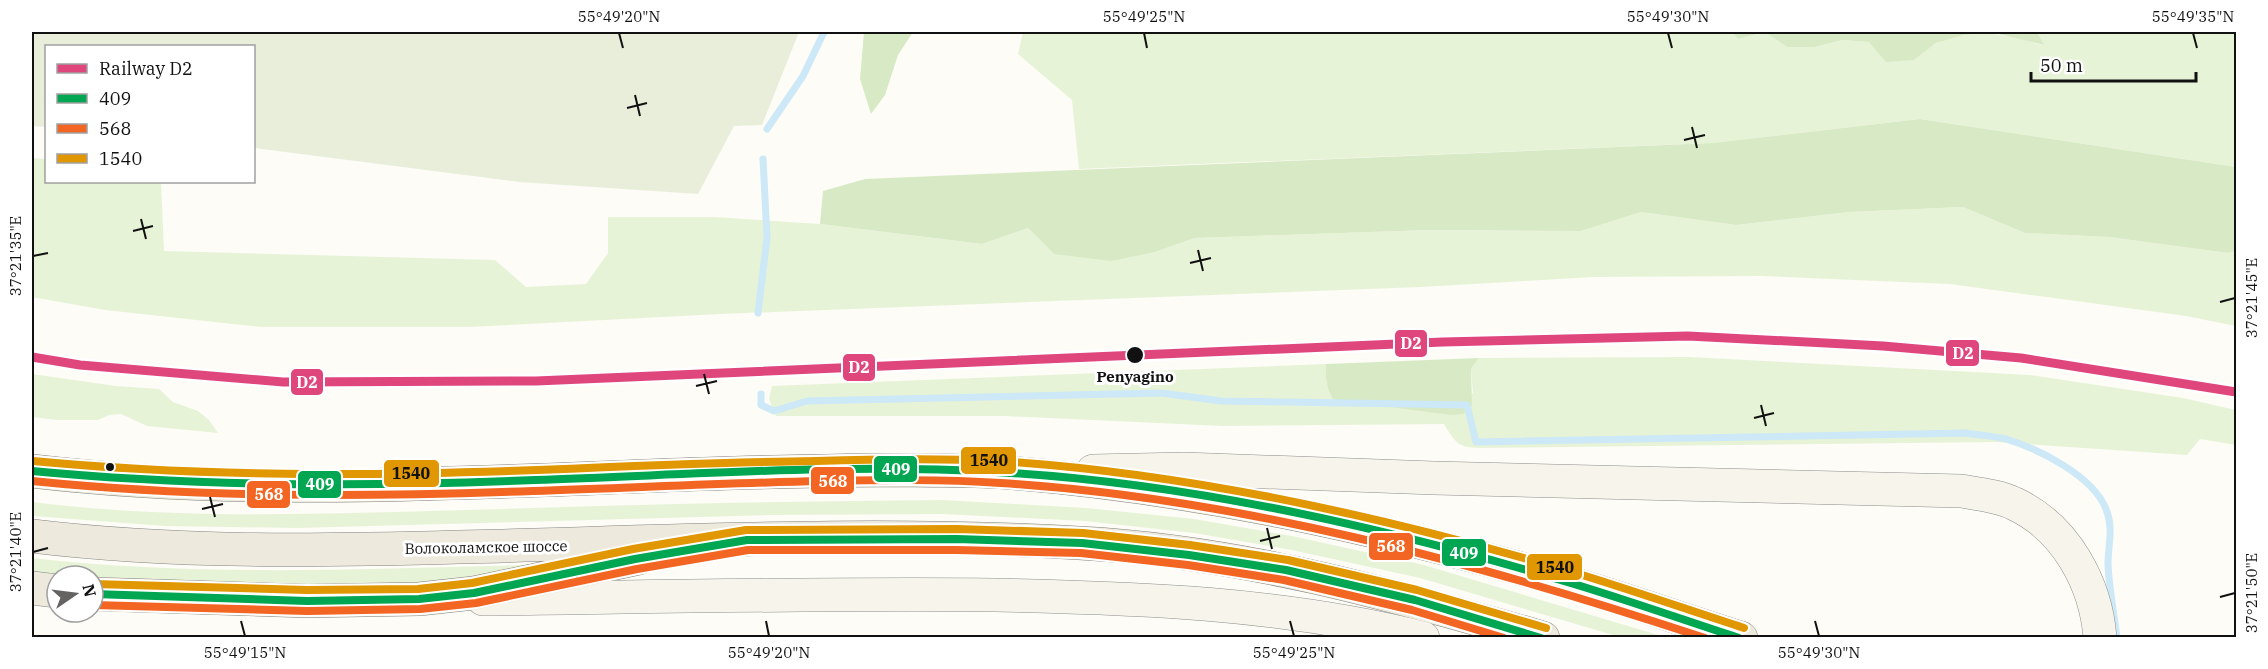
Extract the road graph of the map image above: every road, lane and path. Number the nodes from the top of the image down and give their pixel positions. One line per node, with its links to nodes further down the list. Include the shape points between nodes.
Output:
1 (32, 471): 2 (main road, via 116,480 256,485 411,484 829,470)
2 (1012, 472): 9 (main road, via 1193,495 1391,534 1554,578); 10 (main road, via 1184,469 1961,491 2015,504 2048,528 2073,554 2087,582)
3 (32, 536): 4 (main road, Волоколамское шоссе, via 167,548 296,551)
4 (747, 540): 6 (main road, via 635,558 474,593); 8 (main road, Волоколамское шоссе, via 1071,542 1189,555 1307,575 1415,600)
5 (105, 594): 6 (main road, via 307,601)
6 (419, 599): 7 (main road, via 772,594 1152,599 1270,609)
7 (1423, 638)
8 (1543, 638)
9 (1741, 638)
10 (2100, 638)

